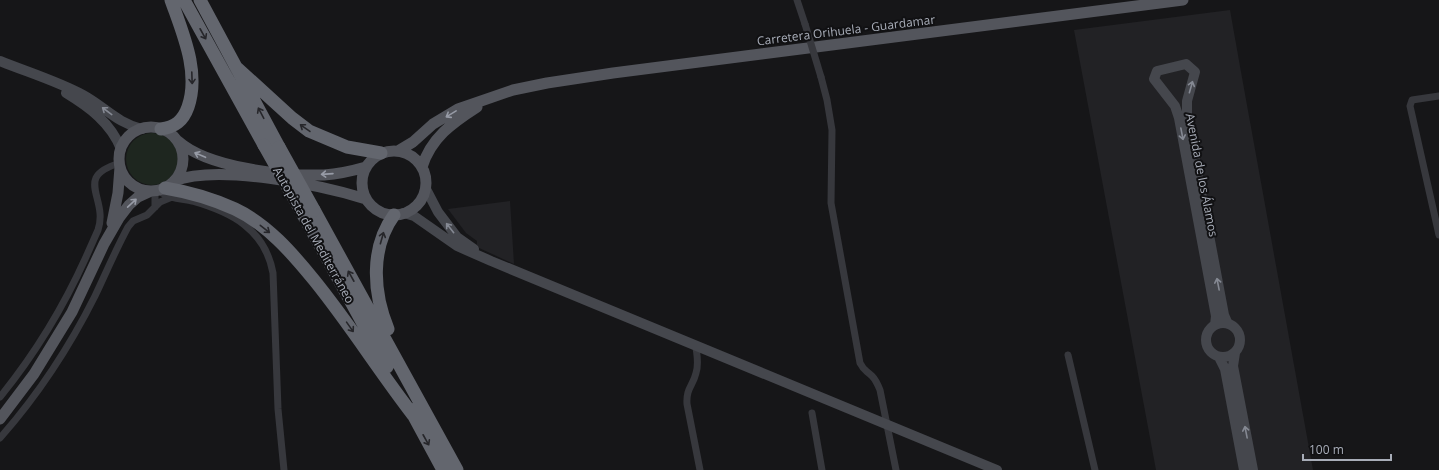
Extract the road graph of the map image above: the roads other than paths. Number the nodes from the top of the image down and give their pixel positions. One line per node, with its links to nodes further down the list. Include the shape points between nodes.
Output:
1 (171, 0): 12 (highway, one-way to 12, via 189,54 192,82 190,102 182,119 169,128)
2 (184, 0): 36 (highway, Autopista del Mediterráneo, one-way to 36, bridge)
3 (200, 0): 7 (highway, Autopista del Mediterráneo)
4 (797, 0): 38 (street, bridge, via 828,100 832,130 831,203 860,363 863,370 877,383)
5 (1184, 0): 9 (main road, Carretera Orihuela - Guardamar, via 613,73)
6 (0, 61): 8 (main road)
7 (236, 67): 16 (highway, one-way to 7, via 347,147 309,131); 40 (highway, Autopista del Mediterráneo, one-way to 7, bridge)
8 (16, 68): 11 (main road, one-way to 8, via 129,126 83,95); 14 (main road, via 64,92 95,113 116,136)
9 (513, 90): 15 (main road, Carretera Orihuela - Guardamar, one-way to 15, via 458,109 433,124 413,142); 19 (main road, Carretera Orihuela - Guardamar, via 484,103 453,124 433,143)
10 (1439, 96): 25 (street, via 1412,100 1410,106)
11 (142, 129): 12 (main road); 14 (main road, via 133,133)
12 (161, 129): 13 (main road)
13 (177, 140): 18 (main road, one-way to 13, via 325,175 262,171 214,160 186,148); 21 (main road, via 183,156 183,165 180,174)
14 (121, 149): 17 (main road)
15 (398, 151): 16 (main road); 19 (main road, via 413,156)
16 (382, 153): 18 (main road, via 372,159)
17 (120, 164): 21 (main road, via 124,176 131,184 140,189); 26 (main road, via 114,216); 34 (street, via 107,167 96,175 100,214 98,229 78,276 32,355)
18 (366, 167): 22 (main road, via 362,177 362,189)
19 (422, 167): 20 (main road, via 426,177)
20 (426, 189): 24 (main road, via 414,208); 27 (main road, one-way to 20, via 457,237 438,212)
21 (163, 190): 22 (main road, via 183,178 197,175 243,176 312,186); 23 (street); 23 (street); 26 (main road, one-way to 21, via 129,205 138,197); 36 (highway, one-way to 36, via 184,191 236,210 278,239 337,309 388,384); 41 (street, via 207,205 239,220 257,237 271,261 278,409)
22 (366, 199): 24 (main road, via 373,208 382,213)
23 (158, 204): 39 (street, via 147,215 128,226 95,297 56,366 37,394)
24 (399, 214): 27 (main road, via 414,216 457,246); 40 (highway, one-way to 24, via 382,314 376,265 386,226)
25 (1439, 235)
26 (104, 244): 37 (main road, via 72,312 34,374)
27 (491, 261): 30 (main road)
28 (1227, 322): 29 (main road); 29 (main road, Avenida de los Álamos, one-way to 29, via 1187,118 1187,101 1195,72 1186,64 1157,71 1154,79 1174,106 1179,118 1216,316); 31 (main road, via 1237,329 1241,338)
29 (1215, 324): 33 (main road, via 1208,332 1206,343 1209,350)
30 (696, 347): 38 (main road); 44 (street, via 698,366 687,399)
31 (1235, 353): 33 (main road); 50 (main road, one-way to 31, via 1233,366)
32 (1068, 355): 48 (street)
33 (1219, 357): 49 (main road, via 1225,369)
34 (0, 397)
35 (812, 413): 45 (street)
36 (413, 415): 42 (highway, Autopista del Mediterráneo, one-way to 42)
37 (0, 419)
38 (888, 426): 46 (street); 47 (main road)
39 (0, 438)
40 (443, 444): 43 (highway, Autopista del Mediterráneo)
41 (284, 470)
42 (443, 470)
43 (457, 470)
44 (700, 470)
45 (822, 470)
46 (896, 470)
47 (997, 470)
48 (1095, 470)
49 (1244, 470)
50 (1253, 470)

